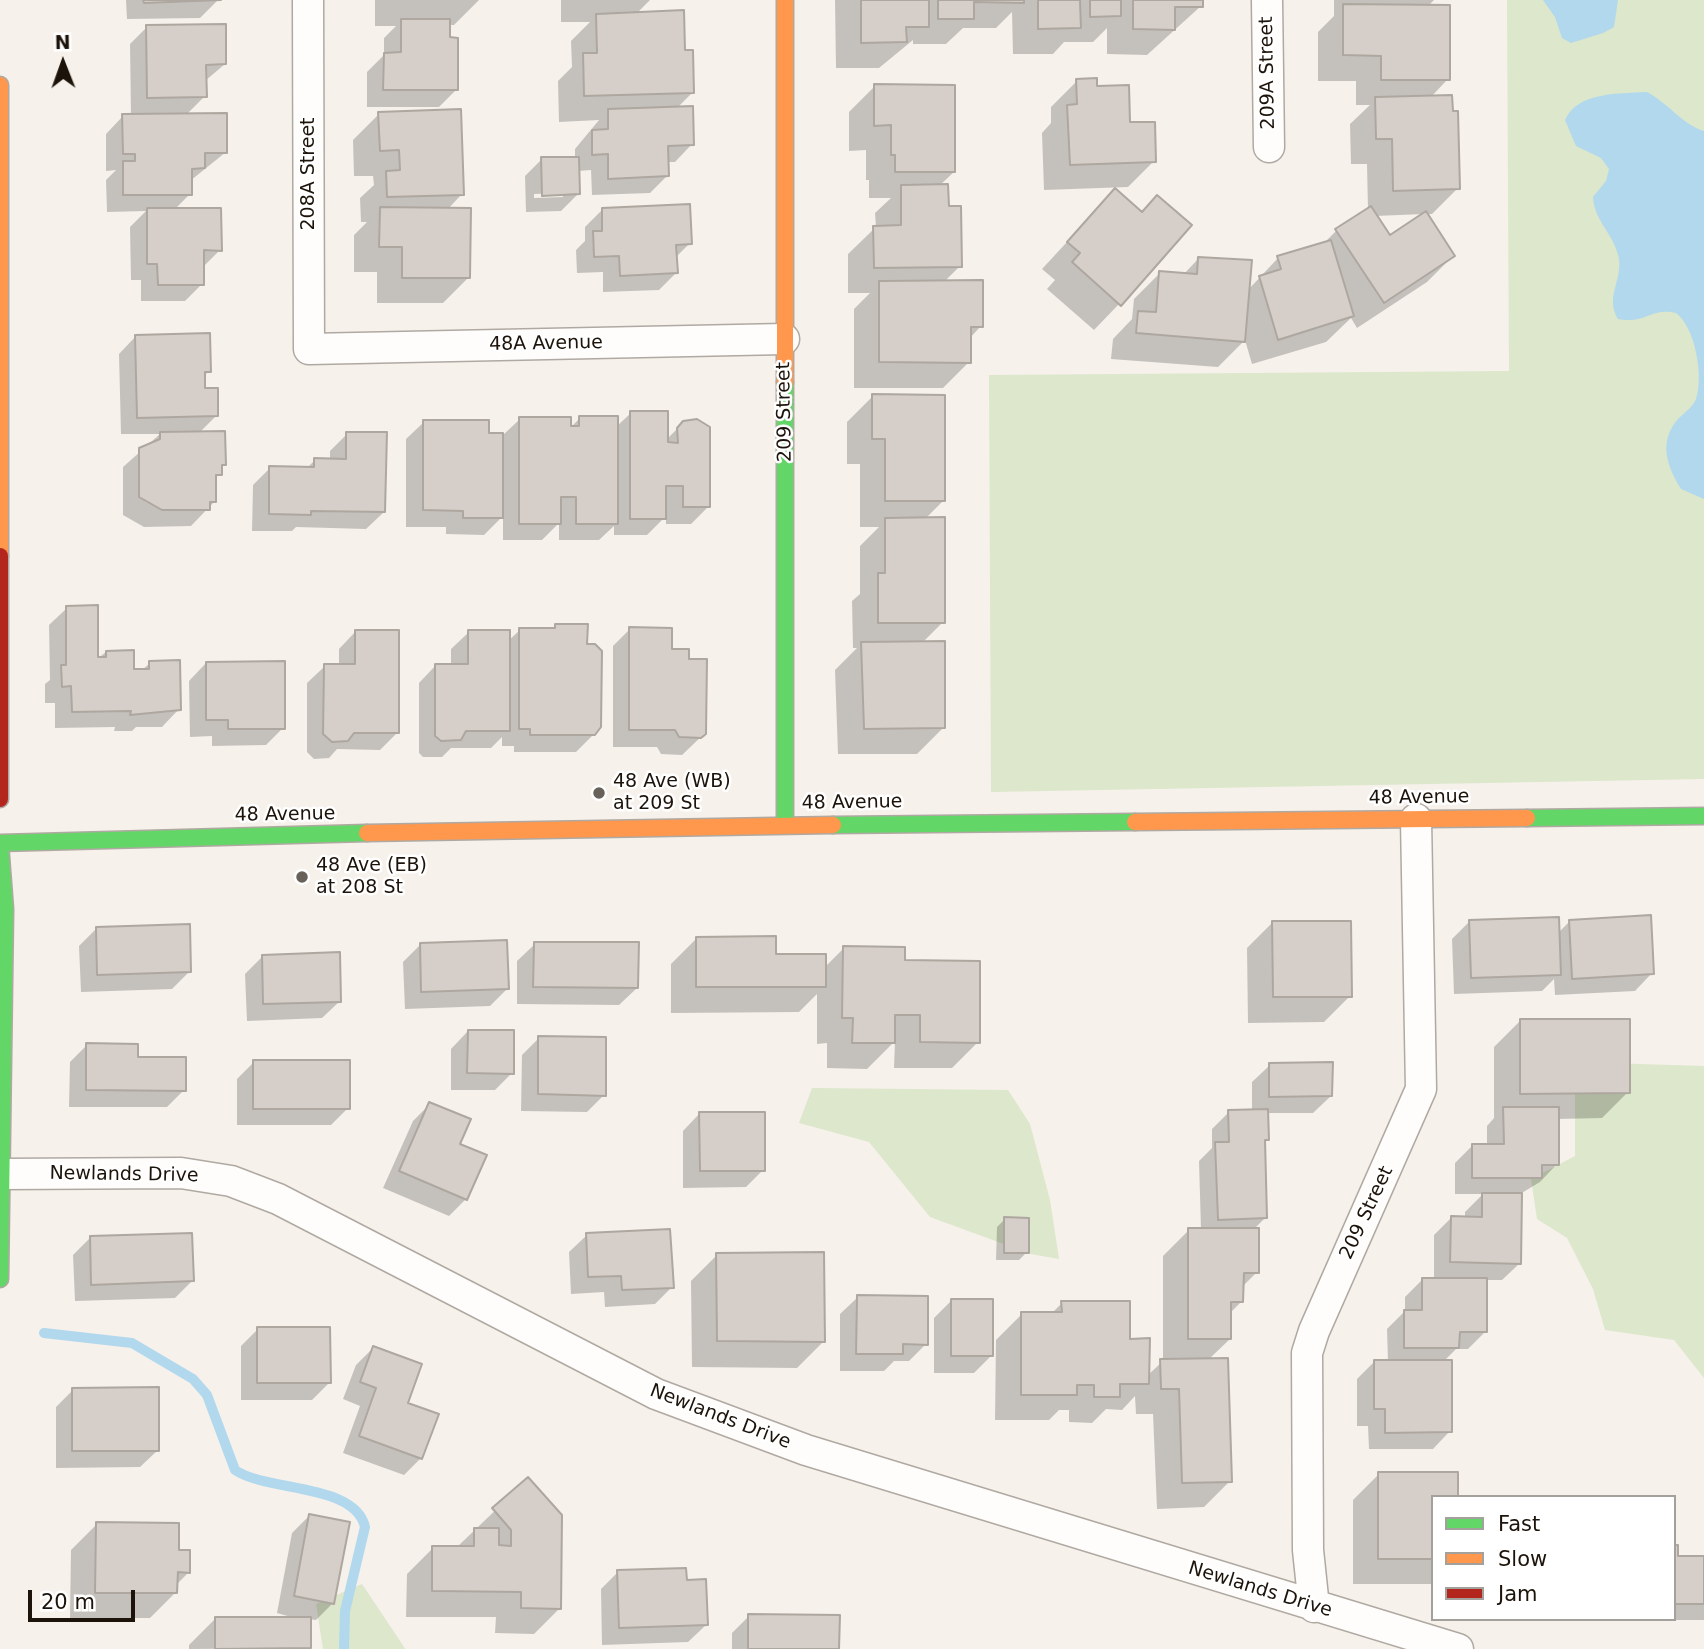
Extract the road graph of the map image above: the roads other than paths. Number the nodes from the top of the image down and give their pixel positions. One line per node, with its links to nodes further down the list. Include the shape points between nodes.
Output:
1 (309, 0): 7 (street, 208A Street)
2 (785, 0): 6 (main road, 209 Street)
3 (1267, 0): 5 (street, 209A Street)
4 (0, 85): 8 (main road)
5 (1269, 147)
6 (784, 339): 7 (street, 48A Avenue); 11 (main road, 209 Street)
7 (309, 349)
8 (0, 799)
9 (1704, 816): 10 (main road, 48 Avenue)
10 (1416, 819): 11 (main road, 48 Avenue); 15 (street, 209 Street, via 1421,1089 1307,1353 1308,1550)
11 (785, 824): 12 (main road, 48 Avenue)
12 (0, 844): 13 (main road, via 5,909)
13 (1, 1174): 14 (main road); 15 (street, Newlands Drive, via 181,1172 231,1181 278,1199 667,1399 806,1450)
14 (0, 1279)
15 (1314, 1607): 16 (street, Newlands Drive)
16 (1458, 1649)

